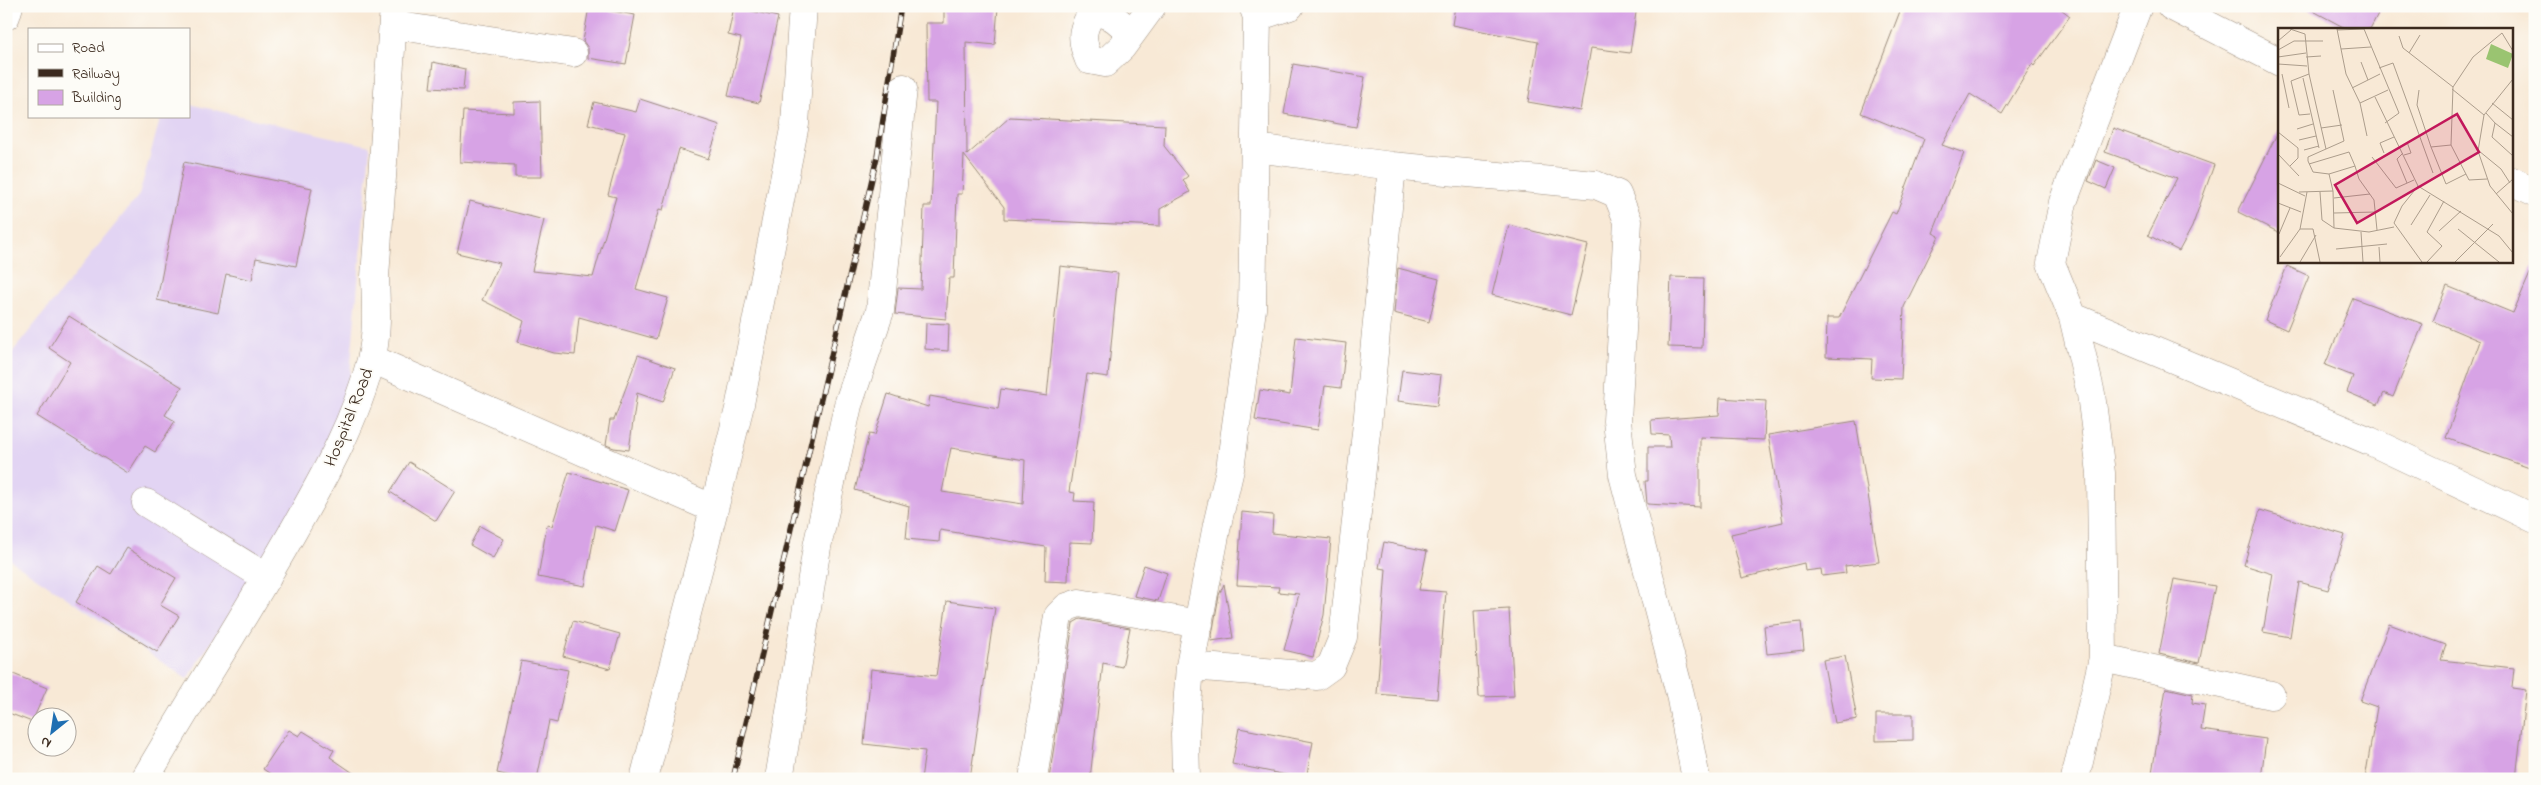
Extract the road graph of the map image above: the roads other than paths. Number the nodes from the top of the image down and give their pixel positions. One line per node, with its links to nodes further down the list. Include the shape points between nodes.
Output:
1 (9, 6): 9 (street)
2 (803, 6): 22 (street, via 794,124 740,409)
3 (1152, 6): 11 (street)
4 (1290, 6): 8 (street)
5 (2138, 6): 19 (street, via 2063,202 2051,263)
6 (2172, 6): 13 (street)
7 (1095, 8): 11 (street); 11 (street, via 1084,27 1082,44 1089,60 1105,63)
8 (1255, 12): 15 (street)
9 (6, 16)
10 (394, 16): 12 (street); 20 (street, Hospital Road)
11 (1132, 33)
12 (573, 53)
13 (2278, 61)
14 (903, 88): 31 (street, via 880,311 848,404 819,537)
15 (1256, 148): 16 (street); 25 (street, via 1252,309 1230,468 1216,525)
16 (1392, 166): 27 (street, via 1342,637 1331,666 1316,676); 34 (street, via 1596,185 1617,194 1628,221 1617,421 1623,474 1680,694)
17 (2514, 182): 18 (street)
18 (2535, 192)
19 (2073, 317): 23 (street, via 2370,441); 26 (street, via 2091,394 2101,473)
20 (372, 359): 22 (street); 24 (street, Hospital Road, via 357,404 324,476)
21 (146, 502): 24 (street)
22 (714, 509): 30 (street)
23 (2535, 519)
24 (267, 578): 29 (street, Hospital Road)
25 (1199, 624): 27 (street); 32 (street, via 1079,603 1067,607 1058,616)
26 (2103, 658): 28 (street); 35 (street)
27 (1190, 666): 33 (street, via 1185,734)
28 (2270, 695)
29 (145, 779)
30 (644, 779)
31 (779, 779)
32 (1033, 779)
33 (1186, 779)
34 (1696, 779)
35 (2075, 779)

